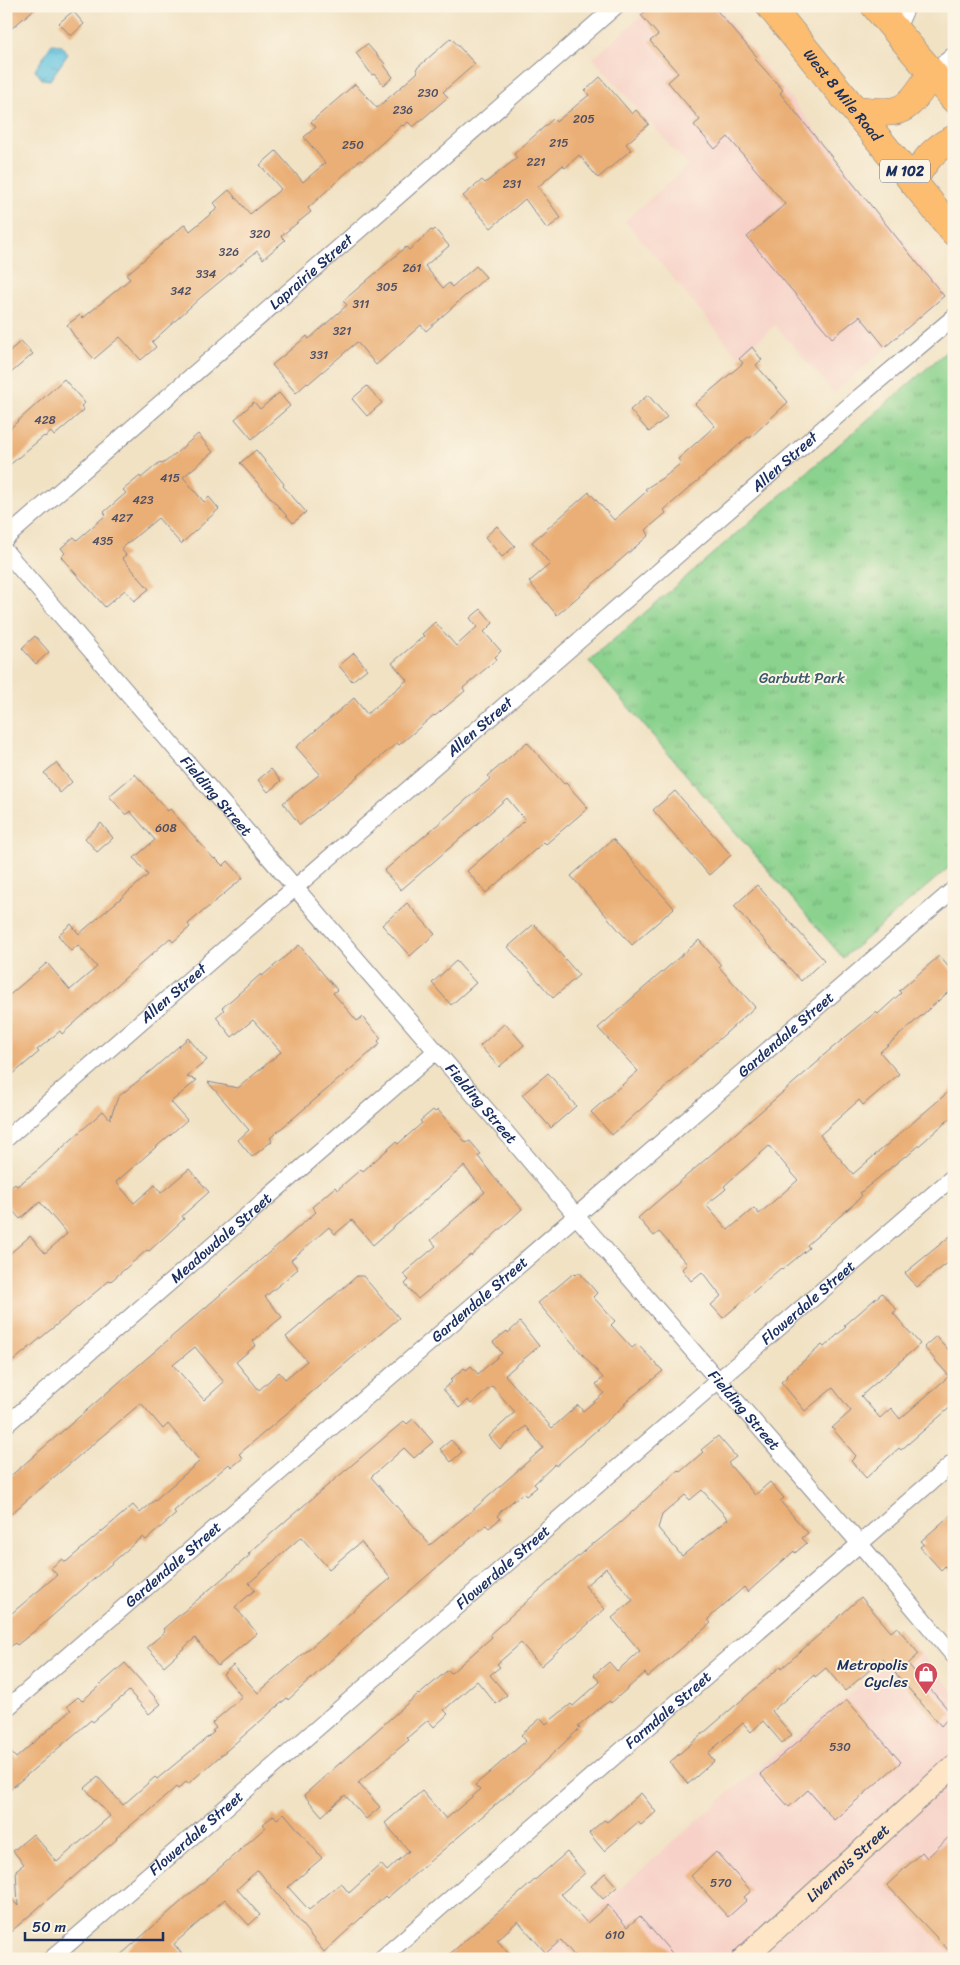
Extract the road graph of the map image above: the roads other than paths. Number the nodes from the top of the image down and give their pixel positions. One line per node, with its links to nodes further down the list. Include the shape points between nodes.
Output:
1 (616, 6): 14 (street, Laprairie Street)
2 (770, 6): 9 (highway, West 8 Mile Road / M 102)
3 (875, 6): 5 (highway)
4 (907, 6): 5 (street)
5 (896, 31): 7 (highway)
6 (954, 54): 7 (street)
7 (932, 74): 8 (highway); 9 (highway, via 901,110 886,114)
8 (954, 99)
9 (856, 110): 11 (highway, West 8 Mile Road / M 102)
10 (954, 139): 11 (highway, via 932,152)
11 (913, 181): 12 (highway, West 8 Mile Road / M 102)
12 (954, 232)
13 (954, 317): 16 (street, Allen Street)
14 (6, 538)
15 (6, 552): 16 (street, Fielding Street)
16 (296, 888): 18 (street, Fielding Street); 19 (street, Allen Street)
17 (954, 888): 21 (street, Gardendale Street)
18 (436, 1051): 21 (street, Fielding Street); 23 (street, Meadowdale Street)
19 (6, 1139)
20 (954, 1176): 22 (street, Flowerdale Street)
21 (577, 1217): 22 (street, Fielding Street); 27 (street, Gardendale Street)
22 (719, 1380): 25 (street, Fielding Street); 29 (street, Flowerdale Street)
23 (6, 1425)
24 (954, 1462): 25 (street, Farmdale Street)
25 (860, 1544): 26 (street, Fielding Street); 30 (street, Farmdale Street)
26 (954, 1656)
27 (6, 1710)
28 (954, 1766): 31 (street, Livernois Street)
29 (51, 1959)
30 (381, 1959)
31 (743, 1959)

